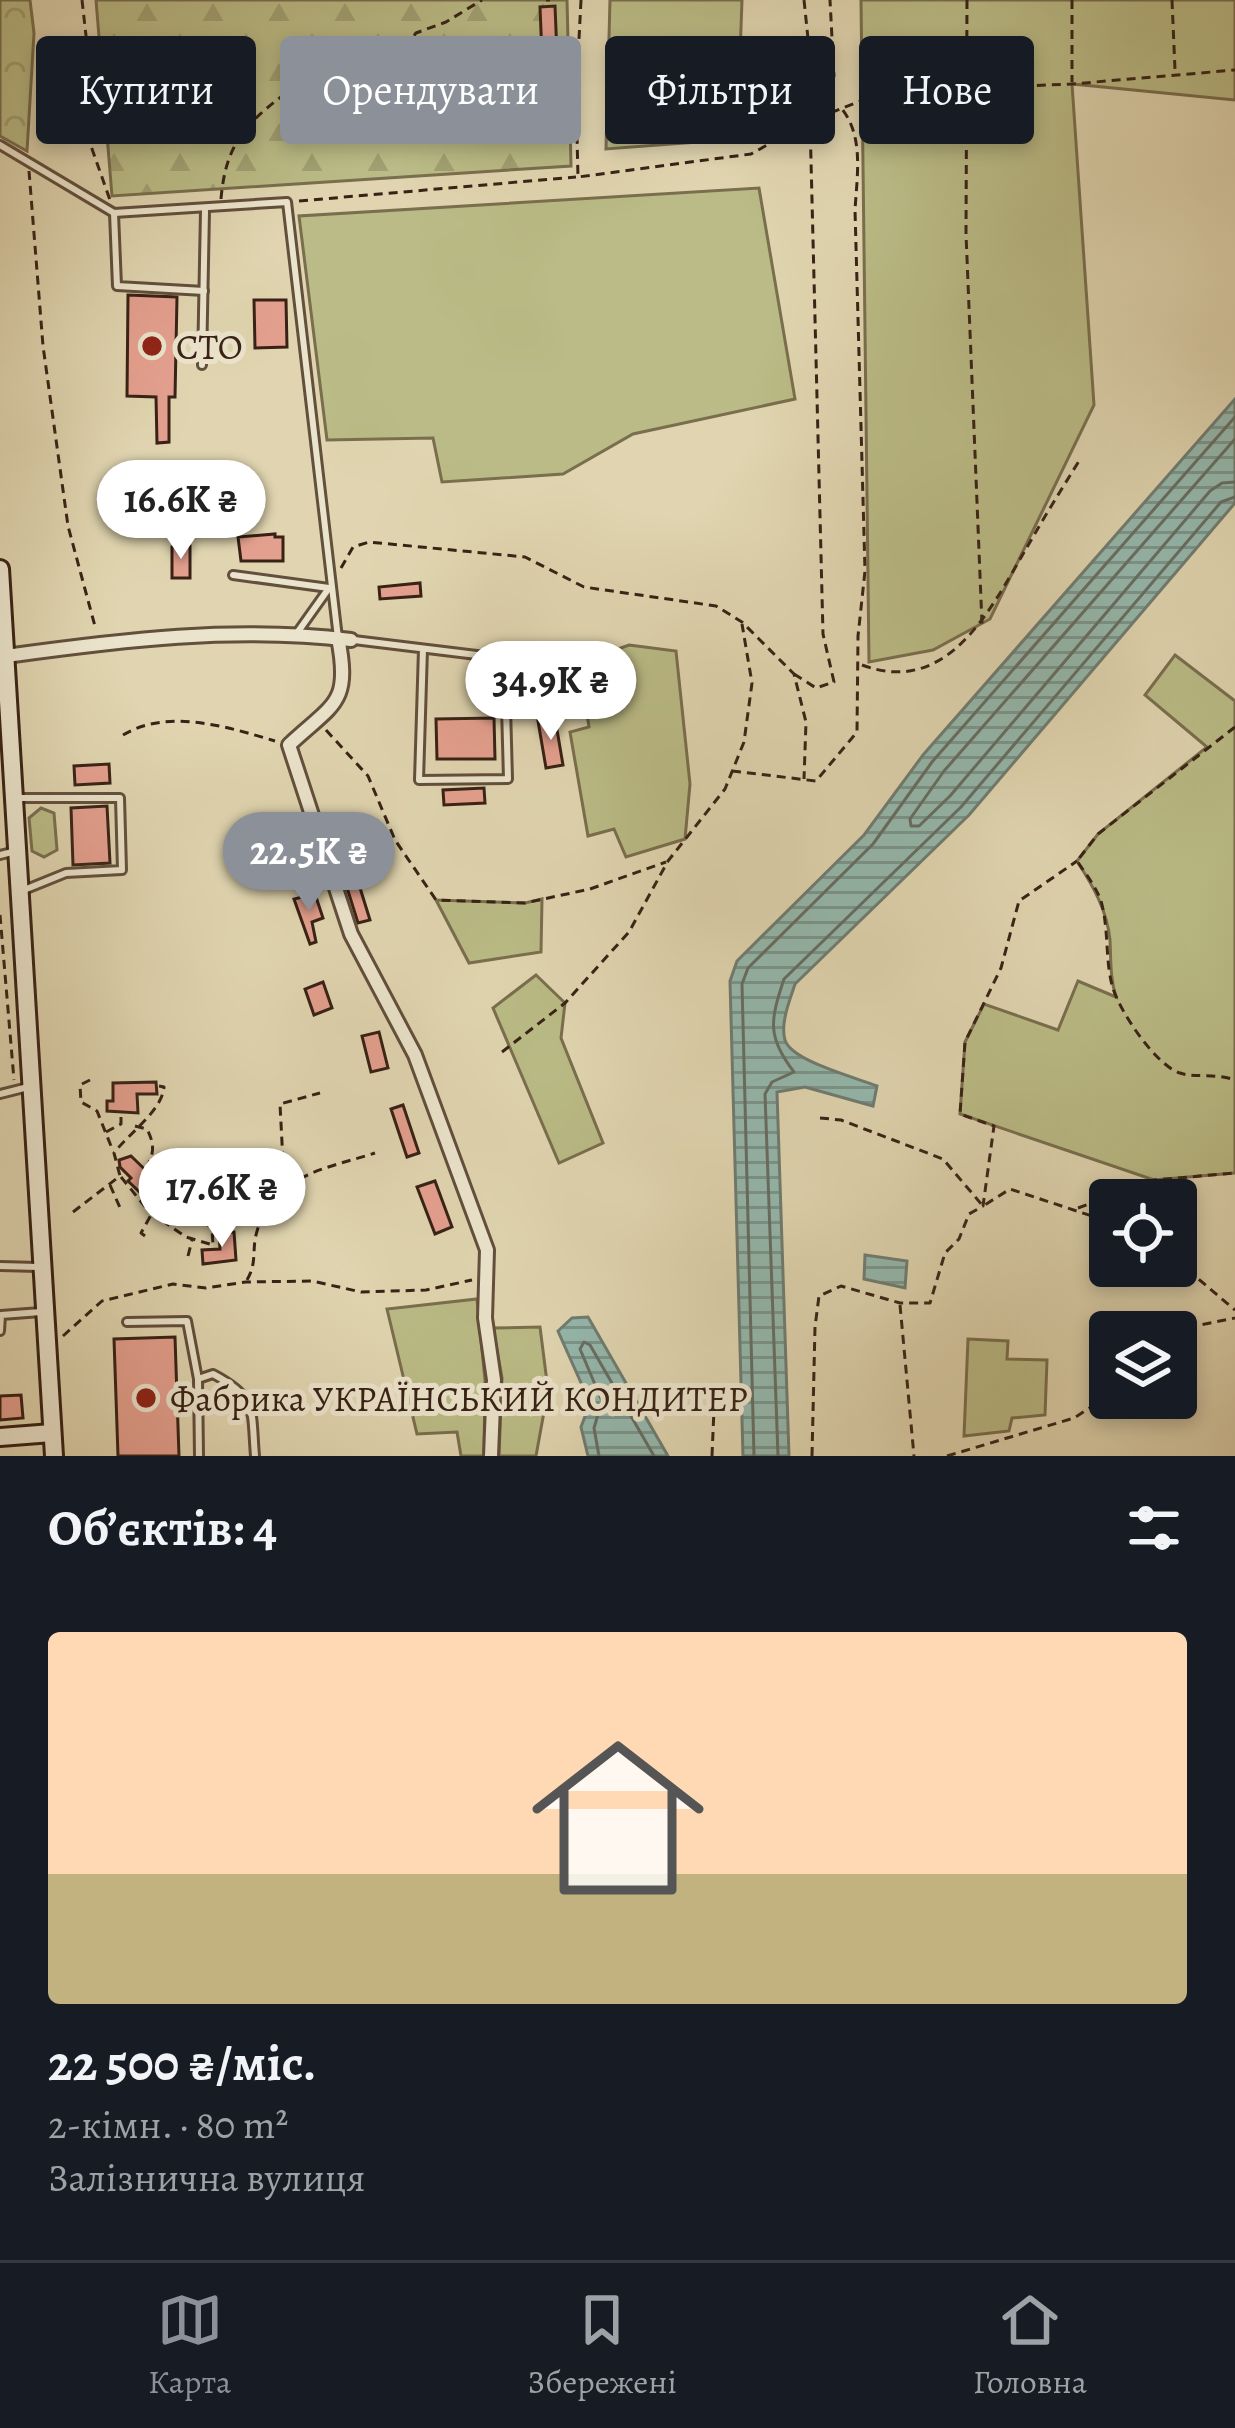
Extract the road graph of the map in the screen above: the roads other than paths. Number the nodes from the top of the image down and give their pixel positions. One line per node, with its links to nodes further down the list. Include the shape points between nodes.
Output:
1 (0, 146): 3 (lane)
2 (205, 211): 3 (lane); 4 (lane); 8 (lane, via 287,202)
3 (114, 213): 4 (lane, via 117,286)
4 (204, 291): 5 (lane)
5 (202, 365)
6 (0, 569): 9 (main road)
7 (233, 575): 8 (lane)
8 (329, 588): 10 (lane); 11 (lane)
9 (1, 612): 13 (main road)
10 (297, 633): 11 (street); 13 (street, via 179,634)
11 (344, 639): 12 (lane); 31 (street, via 337,700 289,745 351,934 416,1055 487,1250)
12 (423, 649): 12 (lane, via 494,657 505,671 508,779 419,780)
13 (6, 656): 14 (main road)
14 (16, 798): 15 (main road); 17 (lane, via 120,798 122,870 66,873)
15 (20, 850): 16 (lane); 17 (main road)
16 (0, 855)
17 (22, 890): 18 (main road)
18 (32, 1086): 19 (lane); 21 (main road)
19 (0, 1094)
20 (0, 1266): 21 (lane)
21 (42, 1266): 22 (main road)
22 (45, 1312): 24 (lane, via 1,1315); 26 (main road)
23 (127, 1322): 25 (lane, via 187,1321)
24 (0, 1331)
25 (198, 1379): 29 (lane); 30 (lane, via 213,1374 251,1400)
26 (52, 1433): 27 (main road); 28 (main road)
27 (0, 1437)
28 (54, 1456)
29 (200, 1456)
30 (255, 1456)
31 (491, 1456)

